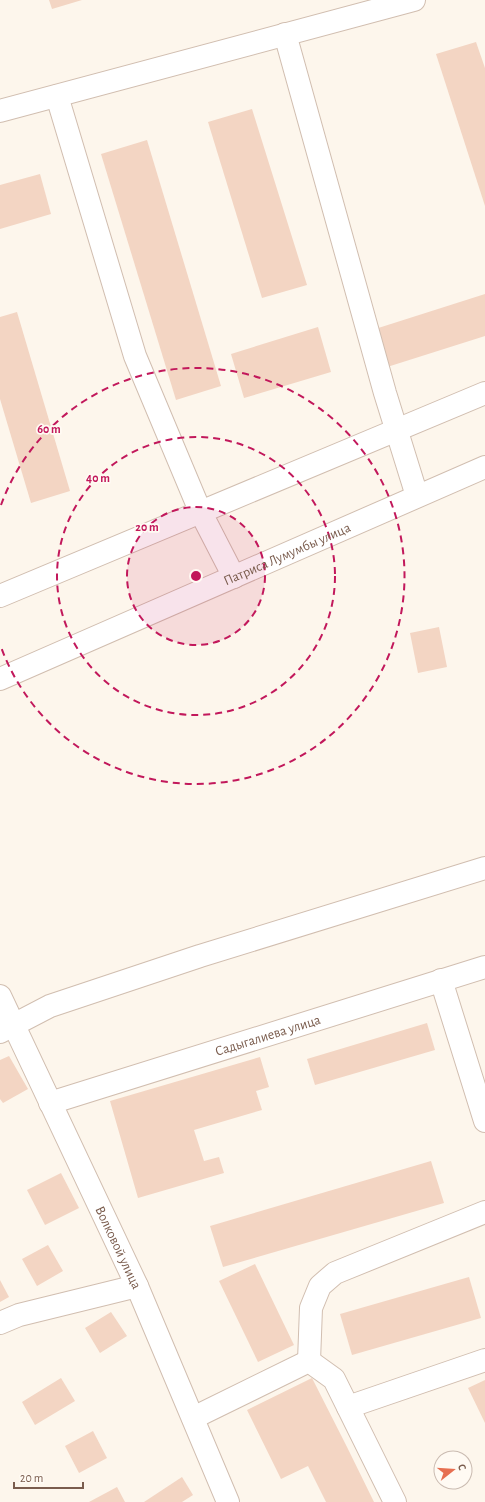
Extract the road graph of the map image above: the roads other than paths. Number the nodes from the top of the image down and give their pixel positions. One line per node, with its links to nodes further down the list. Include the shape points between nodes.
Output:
1 (414, 0): 2 (street)
2 (285, 34): 3 (street); 6 (street)
3 (57, 96): 4 (street); 9 (street, via 135,356)
4 (0, 111)
5 (485, 393): 6 (street)
6 (396, 430): 8 (street); 9 (street)
7 (485, 467): 8 (street, Патриса Лумумбы улица)
8 (417, 496): 10 (street, Патриса Лумумбы улица)
9 (200, 511): 10 (street); 11 (street)
10 (234, 577): 12 (street, Патриса Лумумбы улица)
11 (0, 596)
12 (0, 679)
13 (485, 868): 17 (street, via 200,956 50,1006)
14 (485, 966): 15 (street, Садыгалиева улица)
15 (441, 980): 18 (street, Садыгалиева улица); 19 (street)
16 (0, 996): 17 (street, Волковой улица)
17 (7, 1028): 18 (street, Волковой улица)
18 (50, 1103): 21 (street, Волковой улица)
19 (485, 1121)
20 (485, 1212): 24 (street, via 335,1273 320,1286 310,1308)
21 (137, 1286): 22 (street, via 19,1315); 26 (street, Волковой улица)
22 (0, 1323)
23 (485, 1360): 25 (street)
24 (309, 1361): 25 (street, via 334,1379); 26 (street)
25 (348, 1407): 28 (street)
26 (192, 1418): 27 (street, Волковой улица)
27 (228, 1502)
28 (395, 1502)

